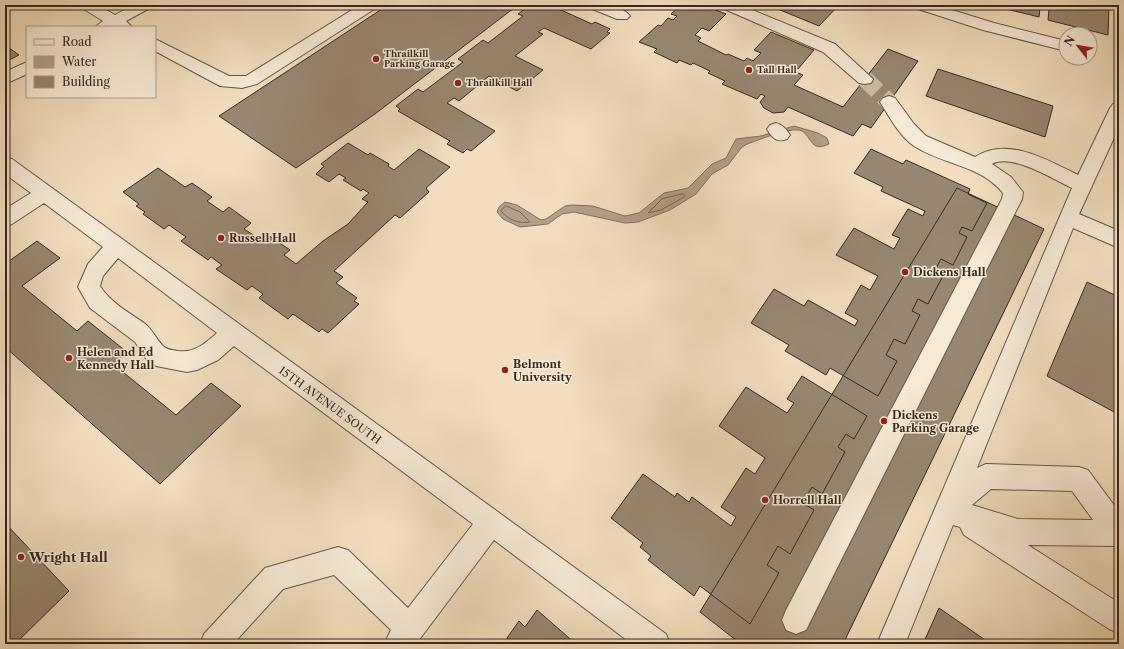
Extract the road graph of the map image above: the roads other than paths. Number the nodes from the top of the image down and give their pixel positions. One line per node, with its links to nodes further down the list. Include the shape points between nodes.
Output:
1 (87, 5): 9 (street)
2 (144, 5): 9 (street)
3 (371, 5): 11 (street, via 282,62 251,80 242,82 226,82)
4 (595, 5): 8 (street)
5 (727, 5): 14 (street, via 829,48)
6 (920, 5): 7 (street)
7 (955, 10): 10 (street)
8 (622, 16)
9 (113, 25)
10 (1058, 43)
11 (156, 45)
12 (26, 68): 13 (street)
13 (5, 79)
14 (865, 79)
15 (889, 102): 18 (street, via 911,133 921,142)
16 (1118, 114): 19 (street)
17 (5, 164): 20 (street, 15TH AVENUE SOUTH)
18 (977, 165): 19 (street, via 994,156 1007,154); 30 (street, via 1008,184 1013,192 1012,199)
19 (1083, 185): 21 (street)
20 (44, 194): 22 (street); 24 (street, 15TH AVENUE SOUTH)
21 (1068, 217): 23 (street); 26 (street)
22 (5, 219)
23 (1119, 240)
24 (116, 247): 25 (street, 15TH AVENUE SOUTH); 25 (street, via 94,270 89,287 98,302 143,335 155,353 164,359 187,362 197,360 210,353)
25 (233, 333): 27 (street, 15TH AVENUE SOUTH)
26 (947, 510): 28 (street, via 1018,532); 28 (street, via 986,476 1079,478); 29 (street); 34 (street)
27 (490, 523): 31 (street); 33 (street, 15TH AVENUE SOUTH)
28 (1118, 533)
29 (1119, 619)
30 (796, 620)
31 (404, 637): 32 (street, via 338,560 275,578)
32 (214, 644)
33 (656, 644)
34 (891, 644)

